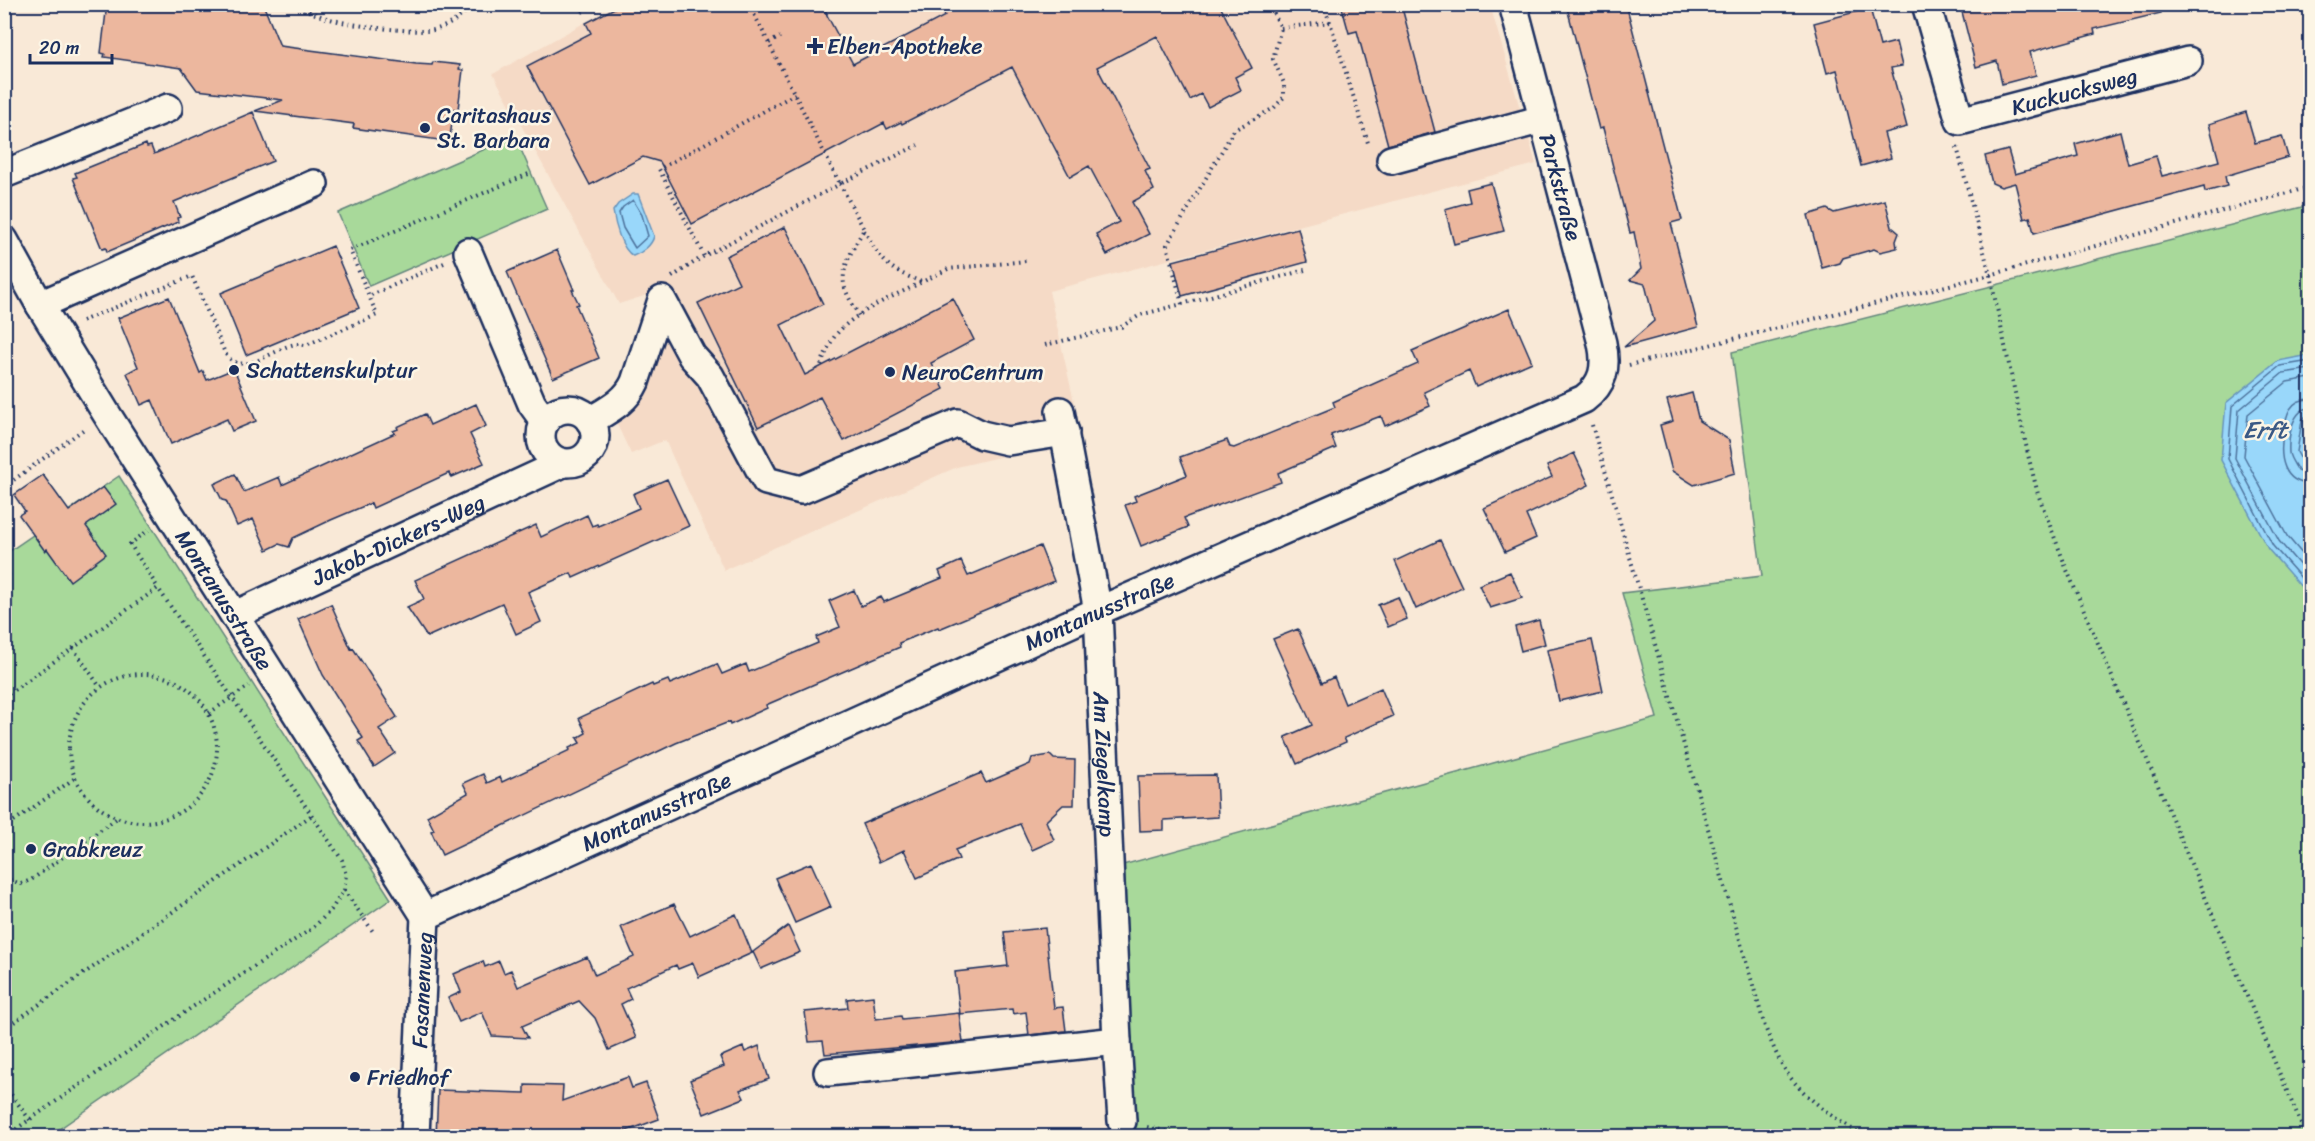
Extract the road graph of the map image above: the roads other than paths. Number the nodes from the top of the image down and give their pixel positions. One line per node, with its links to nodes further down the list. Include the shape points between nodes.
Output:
1 (1513, 4): 5 (street, Parkstraße)
2 (1926, 4): 3 (street, Kuckucksweg, via 1960,121)
3 (2188, 61)
4 (168, 108): 7 (street)
5 (1543, 119): 6 (street); 12 (street, Parkstraße, via 1600,333)
6 (1391, 160)
7 (4, 174)
8 (314, 184): 11 (street)
9 (4, 240): 11 (street, Montanusstraße)
10 (468, 252): 14 (street, via 532,404)
11 (40, 305): 17 (street, Montanusstraße)
12 (1604, 371): 16 (street, Montanusstraße, via 1598,386 1584,399)
13 (590, 421): 14 (street, via 567,409); 15 (street, Jakob-Dickers-Weg, via 595,440 589,453 576,462); 16 (street, Am Ziegelkamp, via 630,393 662,300 692,356 710,376 766,481 801,490 958,423 982,435 1008,441 1062,421)
14 (545, 422): 15 (street, via 541,436 545,450)
15 (563, 463): 17 (street, Jakob-Dickers-Weg)
16 (1098, 611): 18 (street, Montanusstraße); 19 (street, Am Ziegelkamp)
17 (235, 615): 18 (street, Montanusstraße)
18 (425, 916): 22 (street, Fasanenweg)
19 (1117, 1041): 20 (street); 21 (street, Am Ziegelkamp)
20 (828, 1072)
21 (1122, 1121)
22 (415, 1137)

